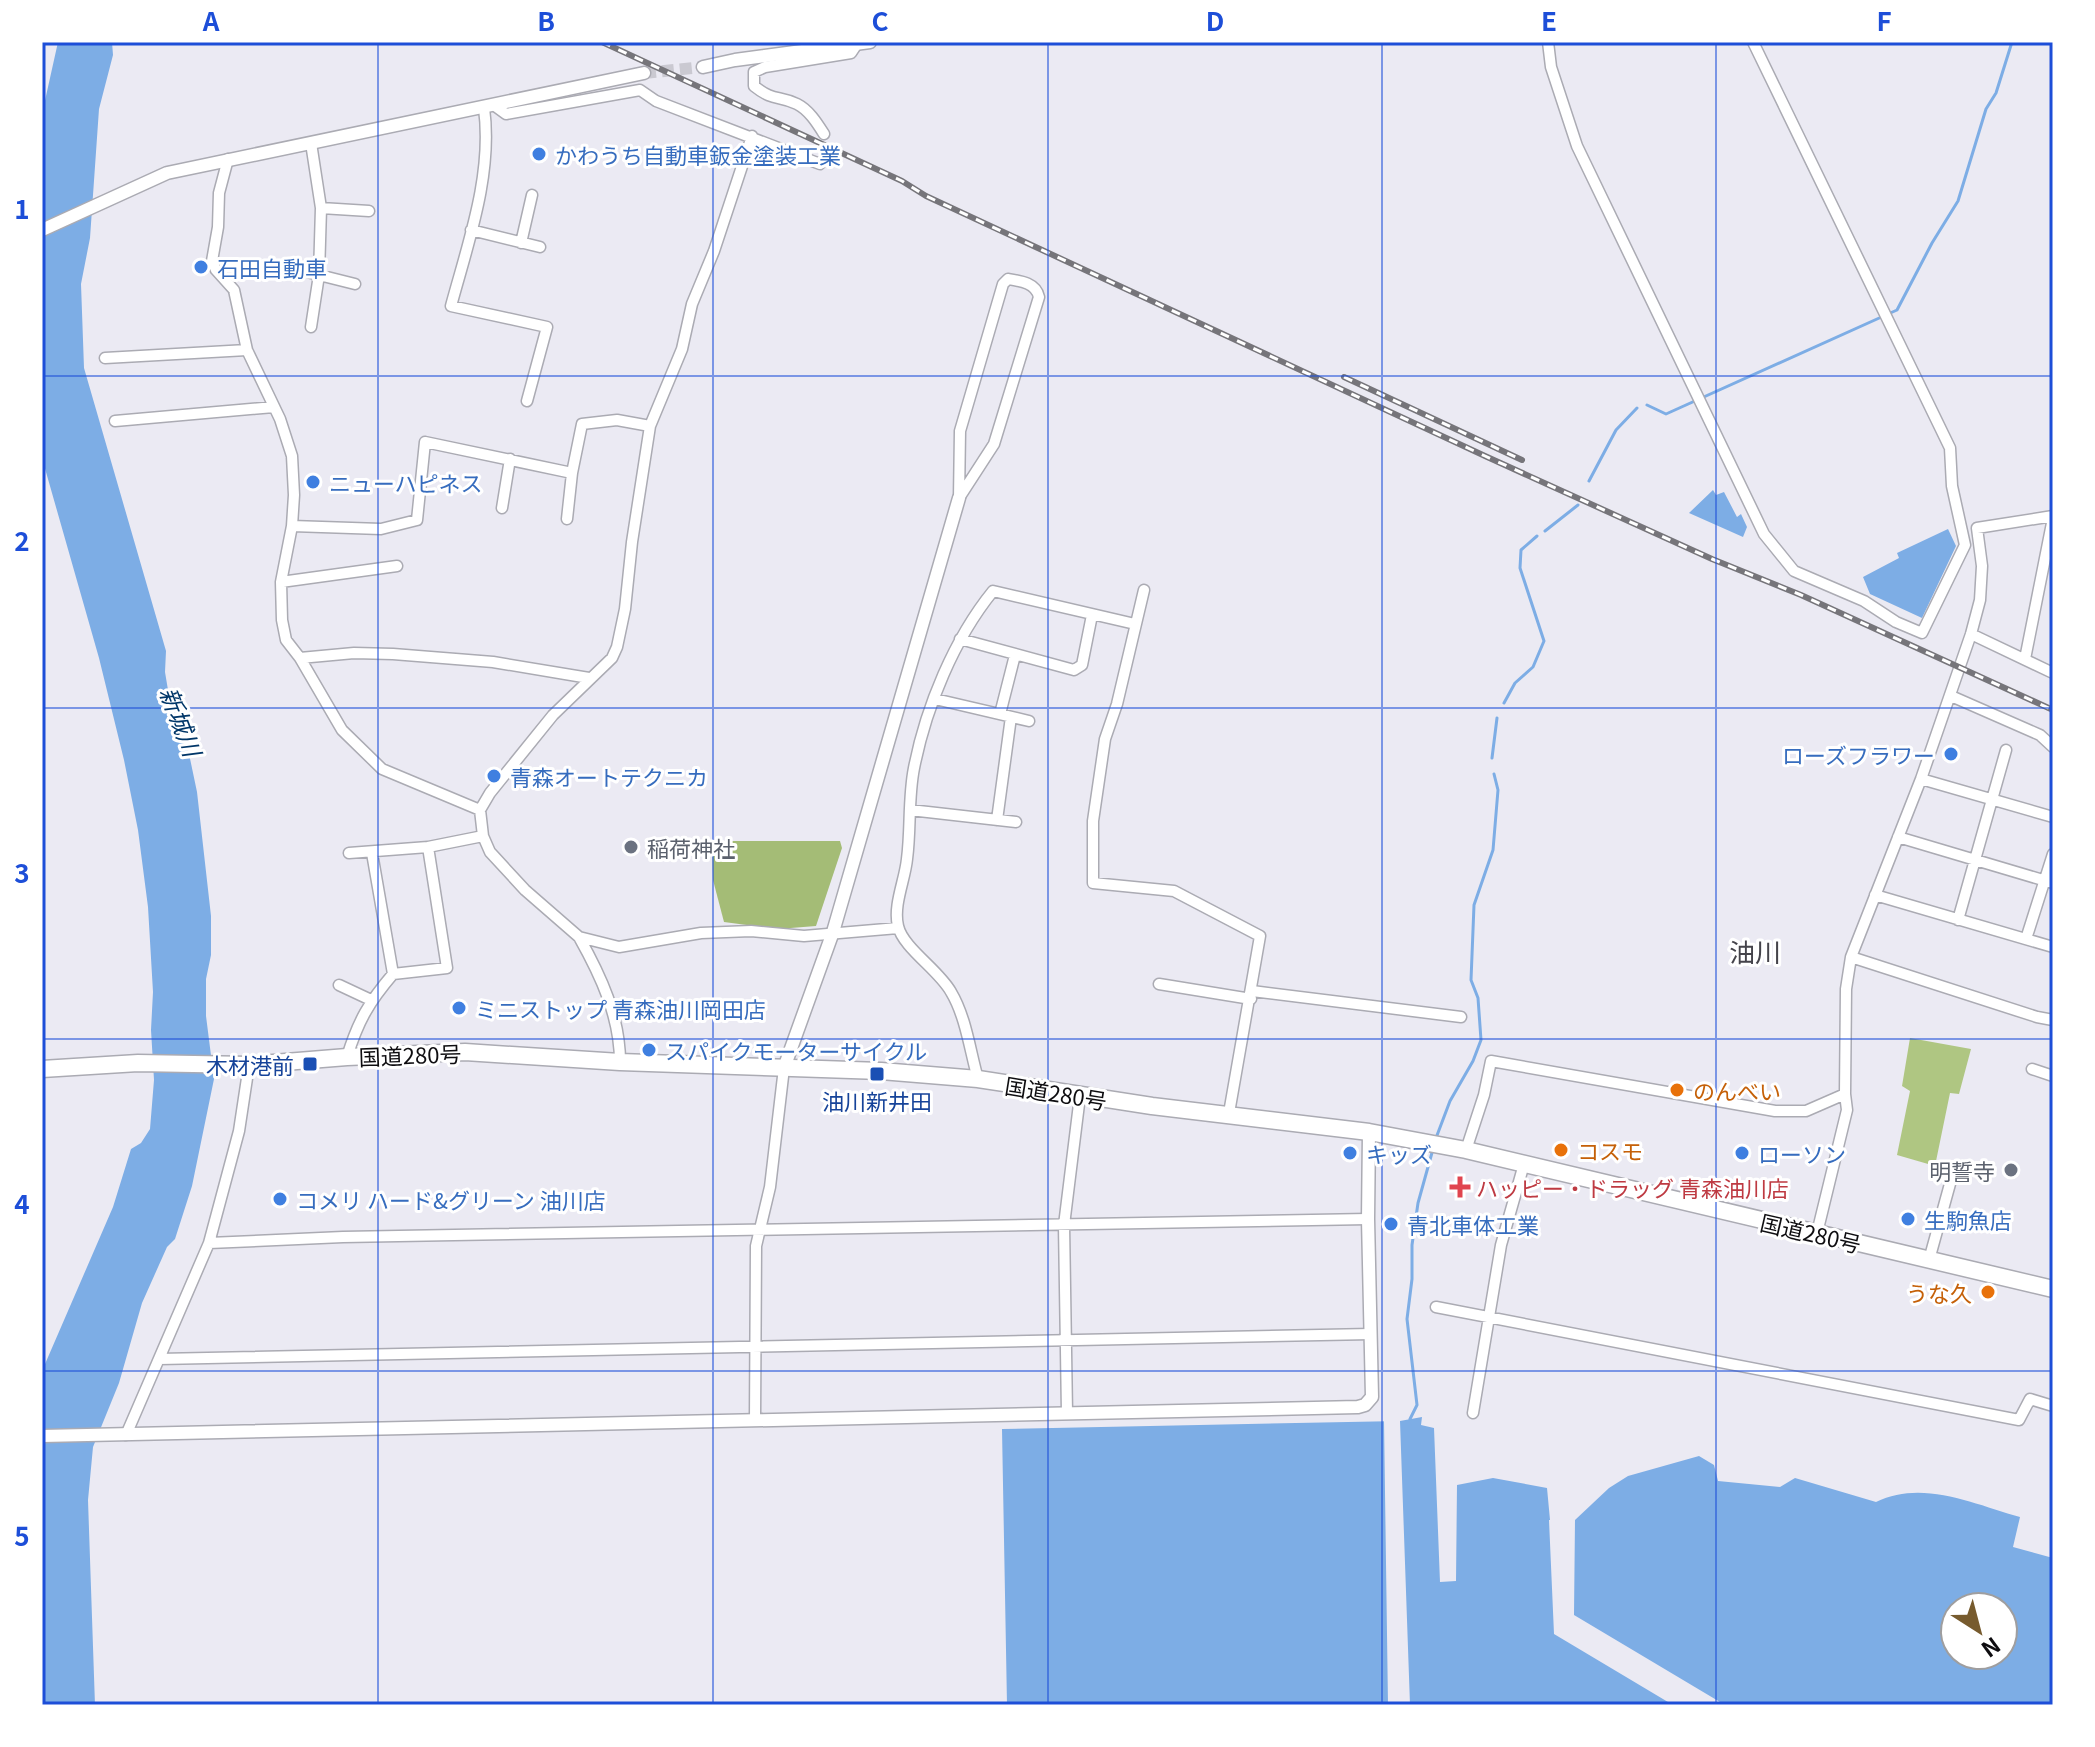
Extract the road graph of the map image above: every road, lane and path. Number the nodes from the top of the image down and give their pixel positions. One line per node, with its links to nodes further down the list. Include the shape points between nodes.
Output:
1 (1548, 42): 2 (street, via 1577,146 1764,534 1794,571 1922,633 1965,545 1950,448)
2 (1753, 42)
3 (864, 43): 4 (street); 7 (street, via 851,53 754,72 754,86 768,97 797,104)
4 (703, 67)
5 (644, 73): 6 (street)
6 (490, 107): 8 (street, via 506,114 640,90 656,101); 9 (street); 16 (street)
7 (824, 134)
8 (752, 136): 11 (street); 28 (street, via 692,304 682,349)
9 (311, 143): 10 (street); 13 (street)
10 (228, 159): 15 (street, via 167,173); 23 (street, via 212,261 234,290)
11 (820, 164)
12 (532, 195): 17 (street)
13 (321, 208): 14 (street); 20 (street)
14 (369, 211)
15 (42, 230)
16 (471, 230): 17 (street); 25 (street, via 451,306 547,327)
17 (521, 243): 18 (street)
18 (540, 247)
19 (299, 270): 20 (street)
20 (319, 275): 21 (street); 22 (street)
21 (355, 284)
22 (311, 327)
23 (247, 350): 24 (street); 26 (street)
24 (105, 358)
25 (527, 401)
26 (274, 407): 27 (street); 35 (street, via 292,456)
27 (115, 421)
28 (650, 426): 30 (street, via 617,420 582,424); 47 (street, via 617,647)
29 (510, 459): 30 (street); 32 (street); 35 (street, via 425,442 417,520 381,529)
30 (572, 473): 34 (street)
31 (959, 498): 31 (street, via 994,444 1039,297 1032,285 1008,279 1003,284 960,431); 72 (street)
32 (502, 508)
33 (2053, 517): 41 (street, via 1977,528 1982,566); 45 (street)
34 (567, 519)
35 (292, 526): 37 (street)
36 (397, 566): 37 (street)
37 (281, 582): 44 (street, via 283,630)
38 (1144, 590): 40 (street)
39 (1092, 615): 40 (street); 42 (street, via 993,591); 43 (street, via 1082,665 1074,670)
40 (1135, 624): 80 (street, via 1105,739 1093,821 1093,883 1174,891 1260,936)
41 (1971, 634): 45 (street); 48 (street)
42 (960, 639): 43 (street); 49 (street)
43 (1015, 655): 50 (street)
44 (300, 658): 47 (street, via 393,654 493,662); 56 (street, via 342,730 382,769)
45 (2025, 659): 46 (street)
46 (2053, 673)
47 (589, 678): 56 (street, via 524,749)
48 (1951, 696): 52 (street, via 2040,735); 54 (street)
49 (935, 699): 50 (street); 57 (street, via 914,769)
50 (1006, 716): 51 (street); 59 (street)
51 (1029, 721)
52 (2053, 747)
53 (2006, 750): 55 (street)
54 (1921, 779): 55 (street); 62 (street)
55 (1992, 800): 58 (street); 67 (street)
56 (480, 810): 61 (street)
57 (910, 810): 59 (street); 71 (street)
58 (2053, 817)
59 (997, 820): 60 (street)
60 (1016, 822)
61 (483, 836): 63 (street); 73 (street, via 501,866)
62 (1898, 837): 67 (street); 69 (street)
63 (428, 847): 65 (street); 77 (street, via 447,968)
64 (349, 853): 65 (street)
65 (372, 853): 77 (street)
66 (2053, 854): 68 (street)
67 (1975, 860): 68 (street); 70 (street)
68 (2049, 882): 74 (street)
69 (1875, 895): 70 (street); 76 (street)
70 (1958, 920): 74 (street)
71 (898, 928): 72 (street); 91 (street, via 950,989)
72 (833, 932): 73 (street, via 701,933 619,947); 87 (street)
73 (579, 937): 85 (street, via 600,973 620,1036)
74 (2026, 939): 75 (street)
75 (2053, 947)
76 (1851, 957): 83 (street); 92 (street)
77 (393, 974): 81 (street)
78 (1159, 984): 80 (street)
79 (339, 985): 81 (street)
80 (1252, 995): 82 (street); 94 (street)
81 (371, 1000): 84 (street)
82 (1461, 1017)
83 (2053, 1020)
84 (347, 1057): 85 (highway, 国道280号, via 465,1052); 86 (highway, 国道280号)
85 (620, 1062): 87 (highway, 国道280号)
86 (249, 1065): 88 (highway, 国道280号, via 138,1063); 103 (street, via 239,1131)
87 (784, 1068): 91 (highway, 国道280号); 101 (street, via 770,1187)
88 (42, 1069)
89 (2032, 1069): 90 (street)
90 (2053, 1076)
91 (978, 1079): 93 (highway, 国道280号)
92 (1845, 1094): 96 (street, via 1793,1113 1491,1061); 102 (street, via 1847,1110)
93 (1080, 1096): 94 (highway, 国道280号); 100 (street)
94 (1229, 1113): 95 (highway, 国道280号)
95 (1369, 1132): 96 (highway, 国道280号); 99 (street)
96 (1466, 1150): 97 (highway, 国道280号)
97 (1524, 1164): 102 (highway, 国道280号); 107 (street, via 1501,1245)
98 (1953, 1173): 104 (street)
99 (1368, 1219): 100 (street); 108 (street)
100 (1064, 1225): 101 (street); 109 (street)
101 (759, 1232): 103 (street); 110 (street)
102 (1817, 1233): 104 (highway, 国道280号)
103 (209, 1243): 111 (street)
104 (1929, 1260): 105 (highway, 国道280号)
105 (2053, 1289)
106 (1436, 1307): 107 (street)
107 (1489, 1318): 112 (street, via 2019,1420 2030,1399); 114 (street)
108 (1371, 1334): 109 (street); 113 (street, via 1372,1397 1358,1407)
109 (1066, 1341): 110 (street); 113 (street)
110 (754, 1347): 111 (street); 115 (street)
111 (159, 1359): 116 (street)
112 (2053, 1406)
113 (1067, 1413): 115 (street)
114 (1473, 1413)
115 (755, 1420): 116 (street)
116 (119, 1435): 117 (street)
117 (42, 1436)

